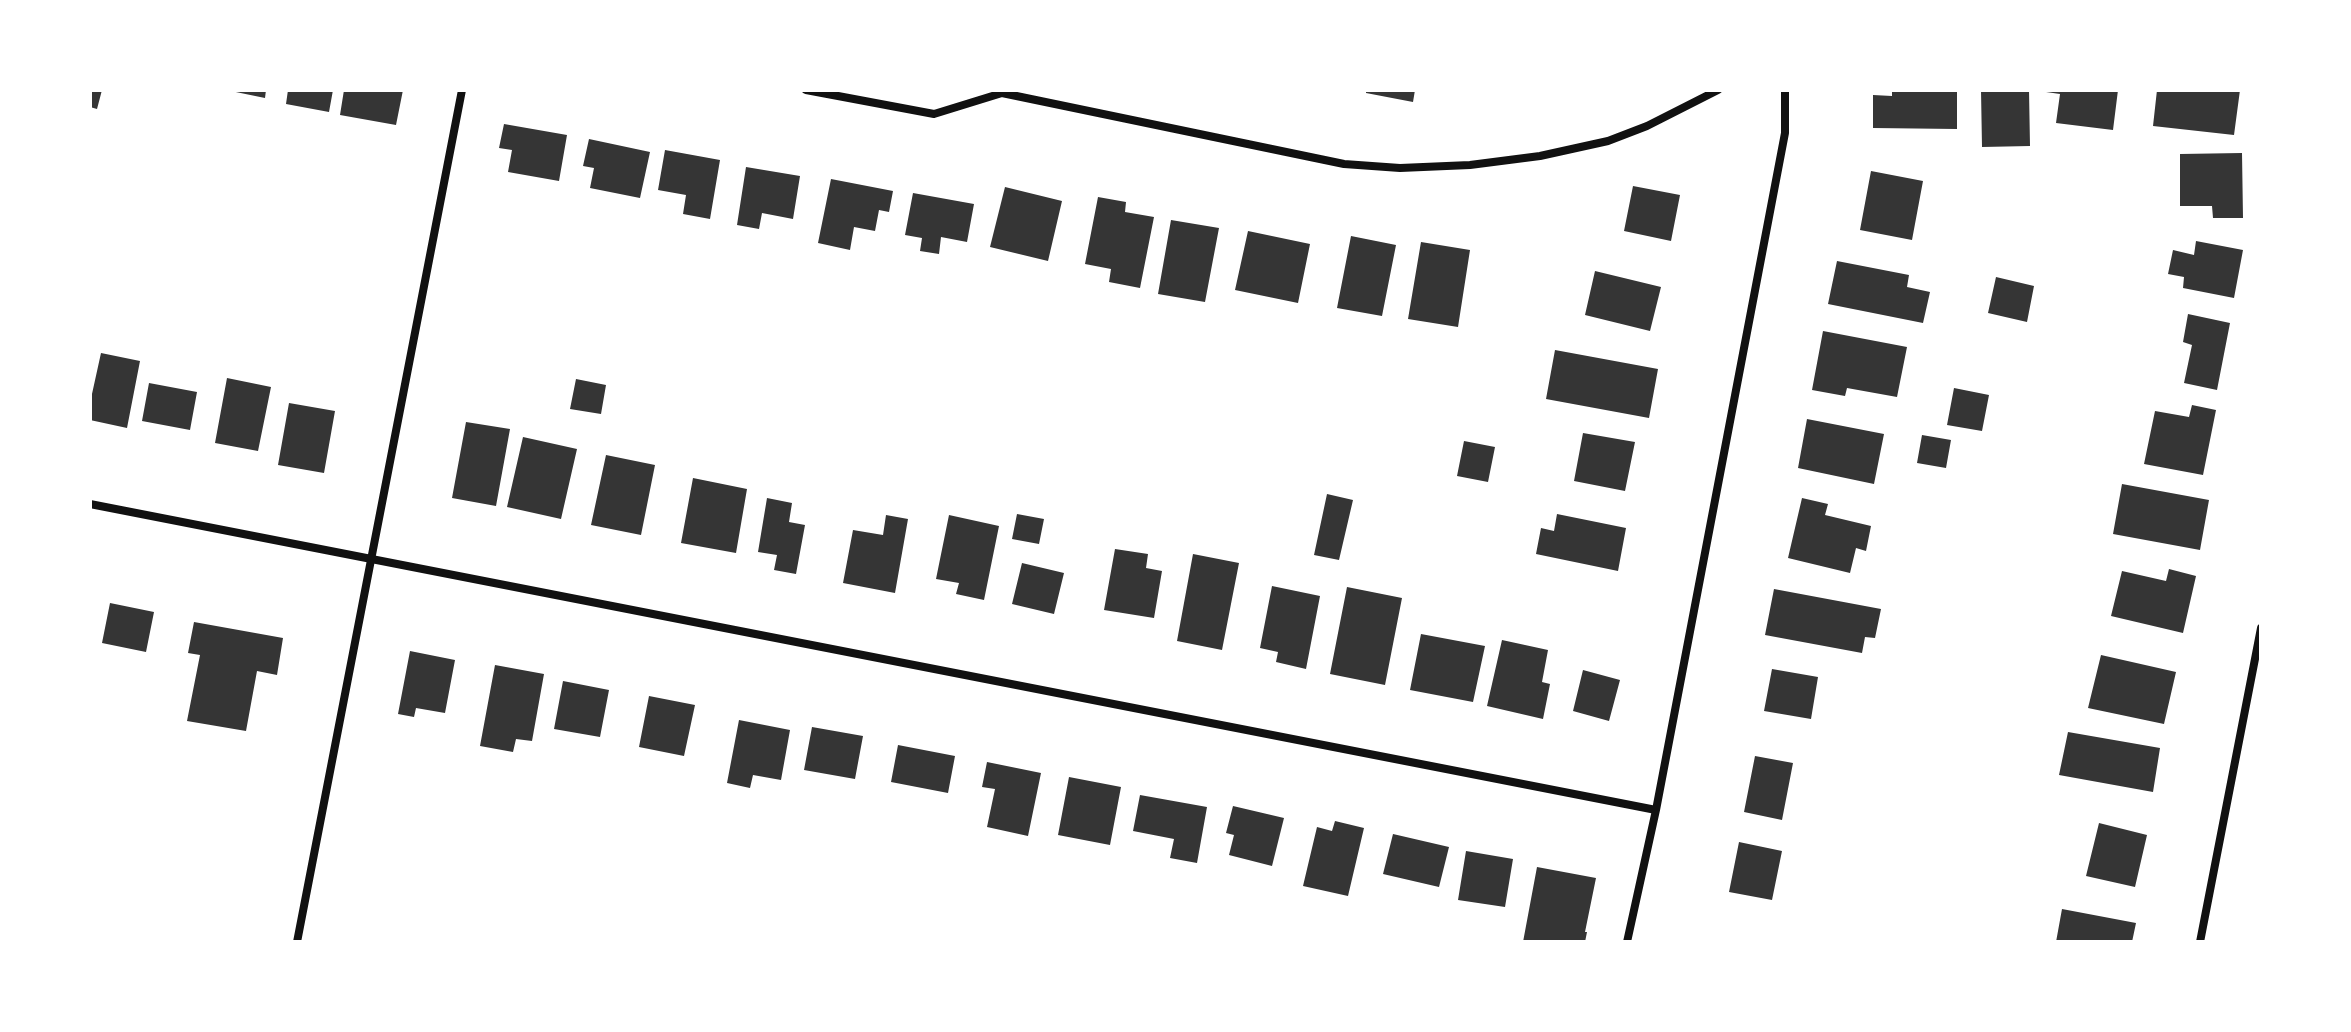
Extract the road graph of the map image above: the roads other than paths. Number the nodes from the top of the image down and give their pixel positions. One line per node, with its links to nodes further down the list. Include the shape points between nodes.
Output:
1 (462, 90): 7 (street)
2 (806, 90): 5 (street, via 934,114)
3 (1718, 90): 5 (street, via 1608,141 1540,156 1400,168 1344,164)
4 (1785, 90): 9 (street, via 1785,133)
5 (1000, 91)
6 (90, 504): 7 (street)
7 (370, 559): 9 (street); 10 (street)
8 (2261, 628): 12 (street)
9 (1656, 810): 11 (street)
10 (297, 942)
11 (1627, 942)
12 (2200, 942)

